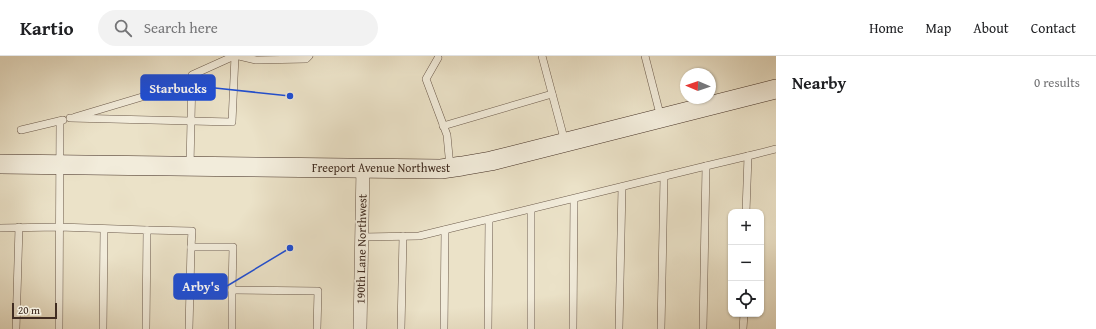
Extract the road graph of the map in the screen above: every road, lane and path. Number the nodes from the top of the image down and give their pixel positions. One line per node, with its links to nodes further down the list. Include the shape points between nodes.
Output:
1 (234, 56): 7 (lane, via 192,75); 13 (lane, via 232,122)
2 (239, 56): 3 (lane, via 256,60 306,59)
3 (309, 56)
4 (542, 56): 9 (lane)
5 (645, 56): 11 (lane)
6 (438, 58): 14 (lane, via 426,79)
7 (192, 82): 10 (lane); 13 (lane)
8 (776, 89): 11 (street, Freeport Avenue Northwest)
9 (552, 94): 14 (lane); 16 (lane)
10 (70, 118): 12 (lane); 13 (lane)
11 (661, 118): 16 (street, Freeport Avenue Northwest)
12 (60, 121): 15 (lane); 20 (lane)
13 (191, 122): 21 (lane)
14 (443, 126): 24 (lane)
15 (21, 130)
16 (565, 142): 24 (street, Freeport Avenue Northwest, via 491,161)
17 (776, 149): 18 (lane)
18 (748, 156): 22 (lane); 28 (lane)
19 (0, 164): 20 (street, Freeport Avenue Northwest)
20 (60, 165): 21 (street, Freeport Avenue Northwest); 32 (lane)
21 (190, 166): 23 (street, Freeport Avenue Northwest)
22 (706, 166): 25 (lane); 57 (lane)
23 (363, 168): 24 (street, Freeport Avenue Northwest); 38 (street, 190th Lane Northwest)
24 (450, 168)
25 (664, 176): 26 (lane); 56 (lane)
26 (622, 187): 27 (lane); 55 (lane)
27 (574, 199): 29 (lane); 54 (lane)
28 (746, 209)
29 (531, 210): 30 (lane); 53 (lane)
30 (489, 220): 36 (lane); 52 (lane)
31 (19, 227): 32 (lane); 33 (lane); 42 (lane)
32 (59, 227): 34 (lane); 43 (lane)
33 (0, 228)
34 (104, 229): 35 (lane); 44 (lane)
35 (147, 230): 39 (lane, via 192,230); 45 (lane)
36 (446, 230): 37 (lane, via 419,236); 51 (lane)
37 (402, 236): 38 (lane); 50 (lane)
38 (362, 237): 49 (street, 190th Lane Northwest)
39 (191, 247): 40 (lane, via 233,247); 46 (lane)
40 (232, 290): 47 (lane); 48 (lane, via 318,291)
41 (744, 317): 58 (lane)
42 (16, 329)
43 (59, 329)
44 (103, 329)
45 (146, 329)
46 (189, 329)
47 (232, 329)
48 (317, 329)
49 (360, 329)
50 (401, 329)
51 (444, 329)
52 (488, 329)
53 (531, 329)
54 (572, 329)
55 (619, 329)
56 (661, 329)
57 (703, 329)
58 (743, 329)

